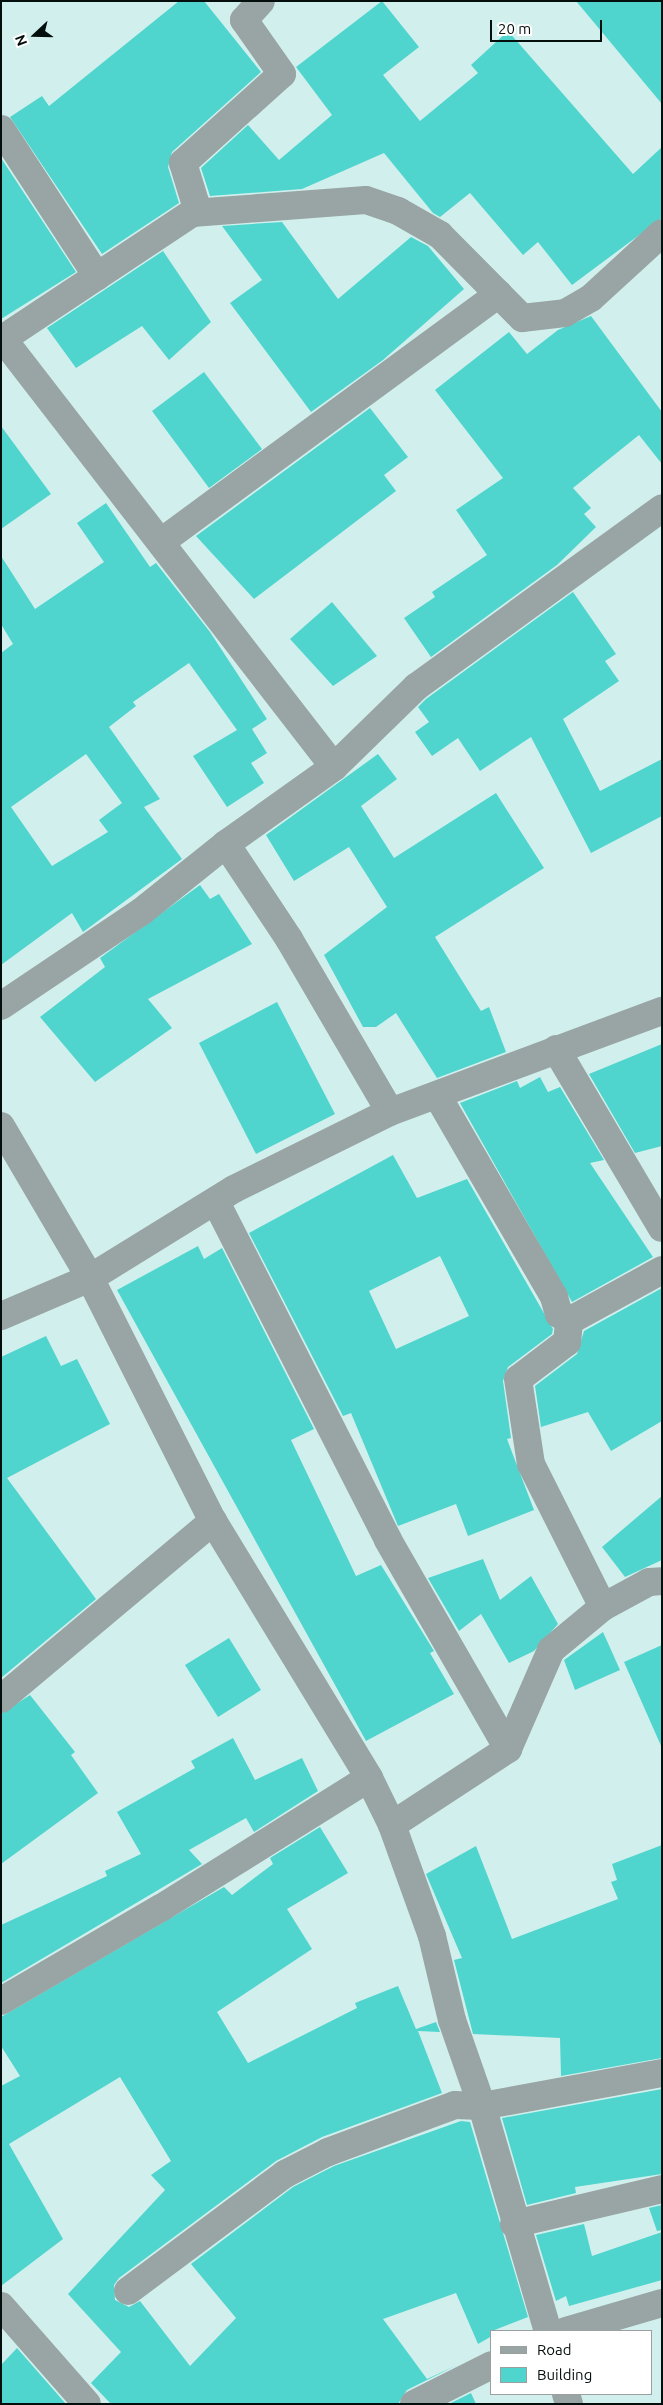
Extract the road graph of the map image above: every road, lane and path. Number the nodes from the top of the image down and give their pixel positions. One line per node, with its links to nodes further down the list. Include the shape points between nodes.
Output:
1 (261, 1): 3 (street, via 244,20 282,74 183,163 196,205)
2 (1, 128): 5 (street)
3 (192, 212): 5 (street); 6 (street, via 366,200 398,211 440,235)
4 (662, 233): 6 (street, via 591,298 565,313 522,318)
5 (97, 276): 7 (street)
6 (499, 294): 9 (street)
7 (2, 340): 9 (street)
8 (662, 508): 10 (street, via 416,687)
9 (161, 542): 10 (street)
10 (334, 767): 11 (street)
11 (226, 844): 12 (street, via 141,912); 16 (street, via 289,939)
12 (1, 1006)
13 (662, 1011): 14 (street)
14 (556, 1049): 15 (street); 19 (street)
15 (437, 1094): 16 (street); 23 (street, via 554,1297 559,1314)
16 (390, 1112): 18 (street)
17 (1, 1126): 21 (street)
18 (216, 1202): 21 (street); 28 (street, via 388,1540)
19 (662, 1228)
20 (662, 1270): 23 (street)
21 (90, 1278): 22 (street); 24 (street)
22 (1, 1316)
23 (569, 1321): 26 (street, via 568,1342 518,1379 532,1464)
24 (212, 1521): 27 (street); 29 (street)
25 (662, 1581): 26 (street, via 649,1582)
26 (603, 1607): 28 (street, via 551,1650)
27 (1, 1698)
28 (508, 1749): 30 (street)
29 (369, 1778): 30 (street); 31 (street, via 137,1923)
30 (392, 1825): 33 (street, via 432,1936 452,2020)
31 (1, 2001)
32 (662, 2073): 33 (street)
33 (482, 2106): 35 (street); 36 (street, via 455,2105 328,2152 285,2174)
34 (662, 2190): 35 (street)
35 (514, 2224): 39 (street)
36 (128, 2291)
37 (662, 2303): 40 (street)
38 (1, 2306): 42 (street)
39 (548, 2330)
40 (569, 2330)
41 (490, 2366): 43 (street)
42 (87, 2404)
43 (414, 2404)

